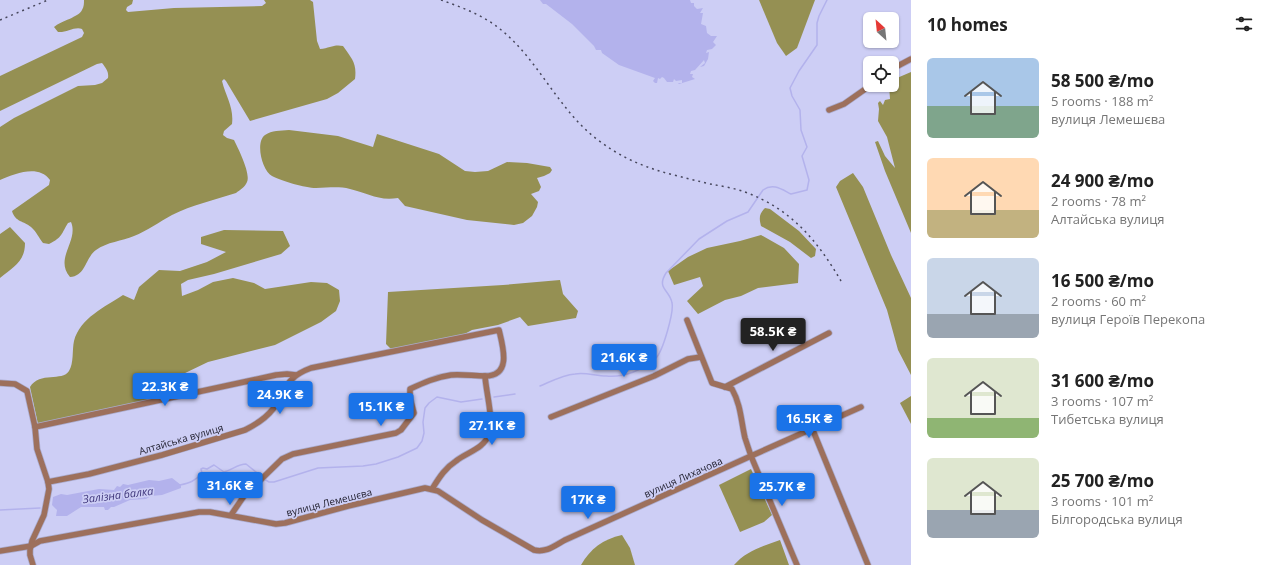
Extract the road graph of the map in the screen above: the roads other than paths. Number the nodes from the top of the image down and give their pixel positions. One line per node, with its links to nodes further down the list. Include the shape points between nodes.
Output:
1 (911, 59): 2 (street)
2 (899, 65)
3 (863, 91): 4 (street, via 844,104)
4 (829, 110)
5 (687, 320): 7 (street)
6 (829, 333): 11 (street)
7 (701, 357): 11 (street, via 712,383); 13 (street, via 688,359 654,376)
8 (296, 375): 9 (street, Алтайська вулиця, via 311,368 499,330 504,356 501,369 494,376); 14 (street, Алтайська вулиця, via 276,375); 17 (street, Алтайська вулиця, via 290,380 273,410 245,430 93,473)
9 (485, 376): 18 (street, via 490,416 489,434 478,448 444,471); 19 (street, via 451,375 430,380 410,389 414,413 396,433 293,454 282,459 244,496)
10 (0, 383): 14 (street, via 15,384 27,391)
11 (727, 387): 16 (street, via 732,389 739,404)
12 (861, 407): 15 (street, вулиця Лихачова)
13 (551, 417)
14 (35, 427): 17 (street, via 37,449)
15 (812, 428): 16 (street, вулиця Лихачова); 24 (street)
16 (751, 456): 18 (street, вулиця Лихачова, via 541,552); 23 (street)
17 (48, 482): 20 (street, via 48,500)
18 (432, 489): 19 (street, вулиця Лемешєва, via 416,490 285,523 276,524)
19 (231, 515): 20 (street, вулиця Лемешєва, via 194,512 40,541)
20 (31, 546): 21 (street, вулиця Лемешєва); 22 (street)
21 (0, 551)
22 (33, 565)
23 (797, 565)
24 (868, 565)

